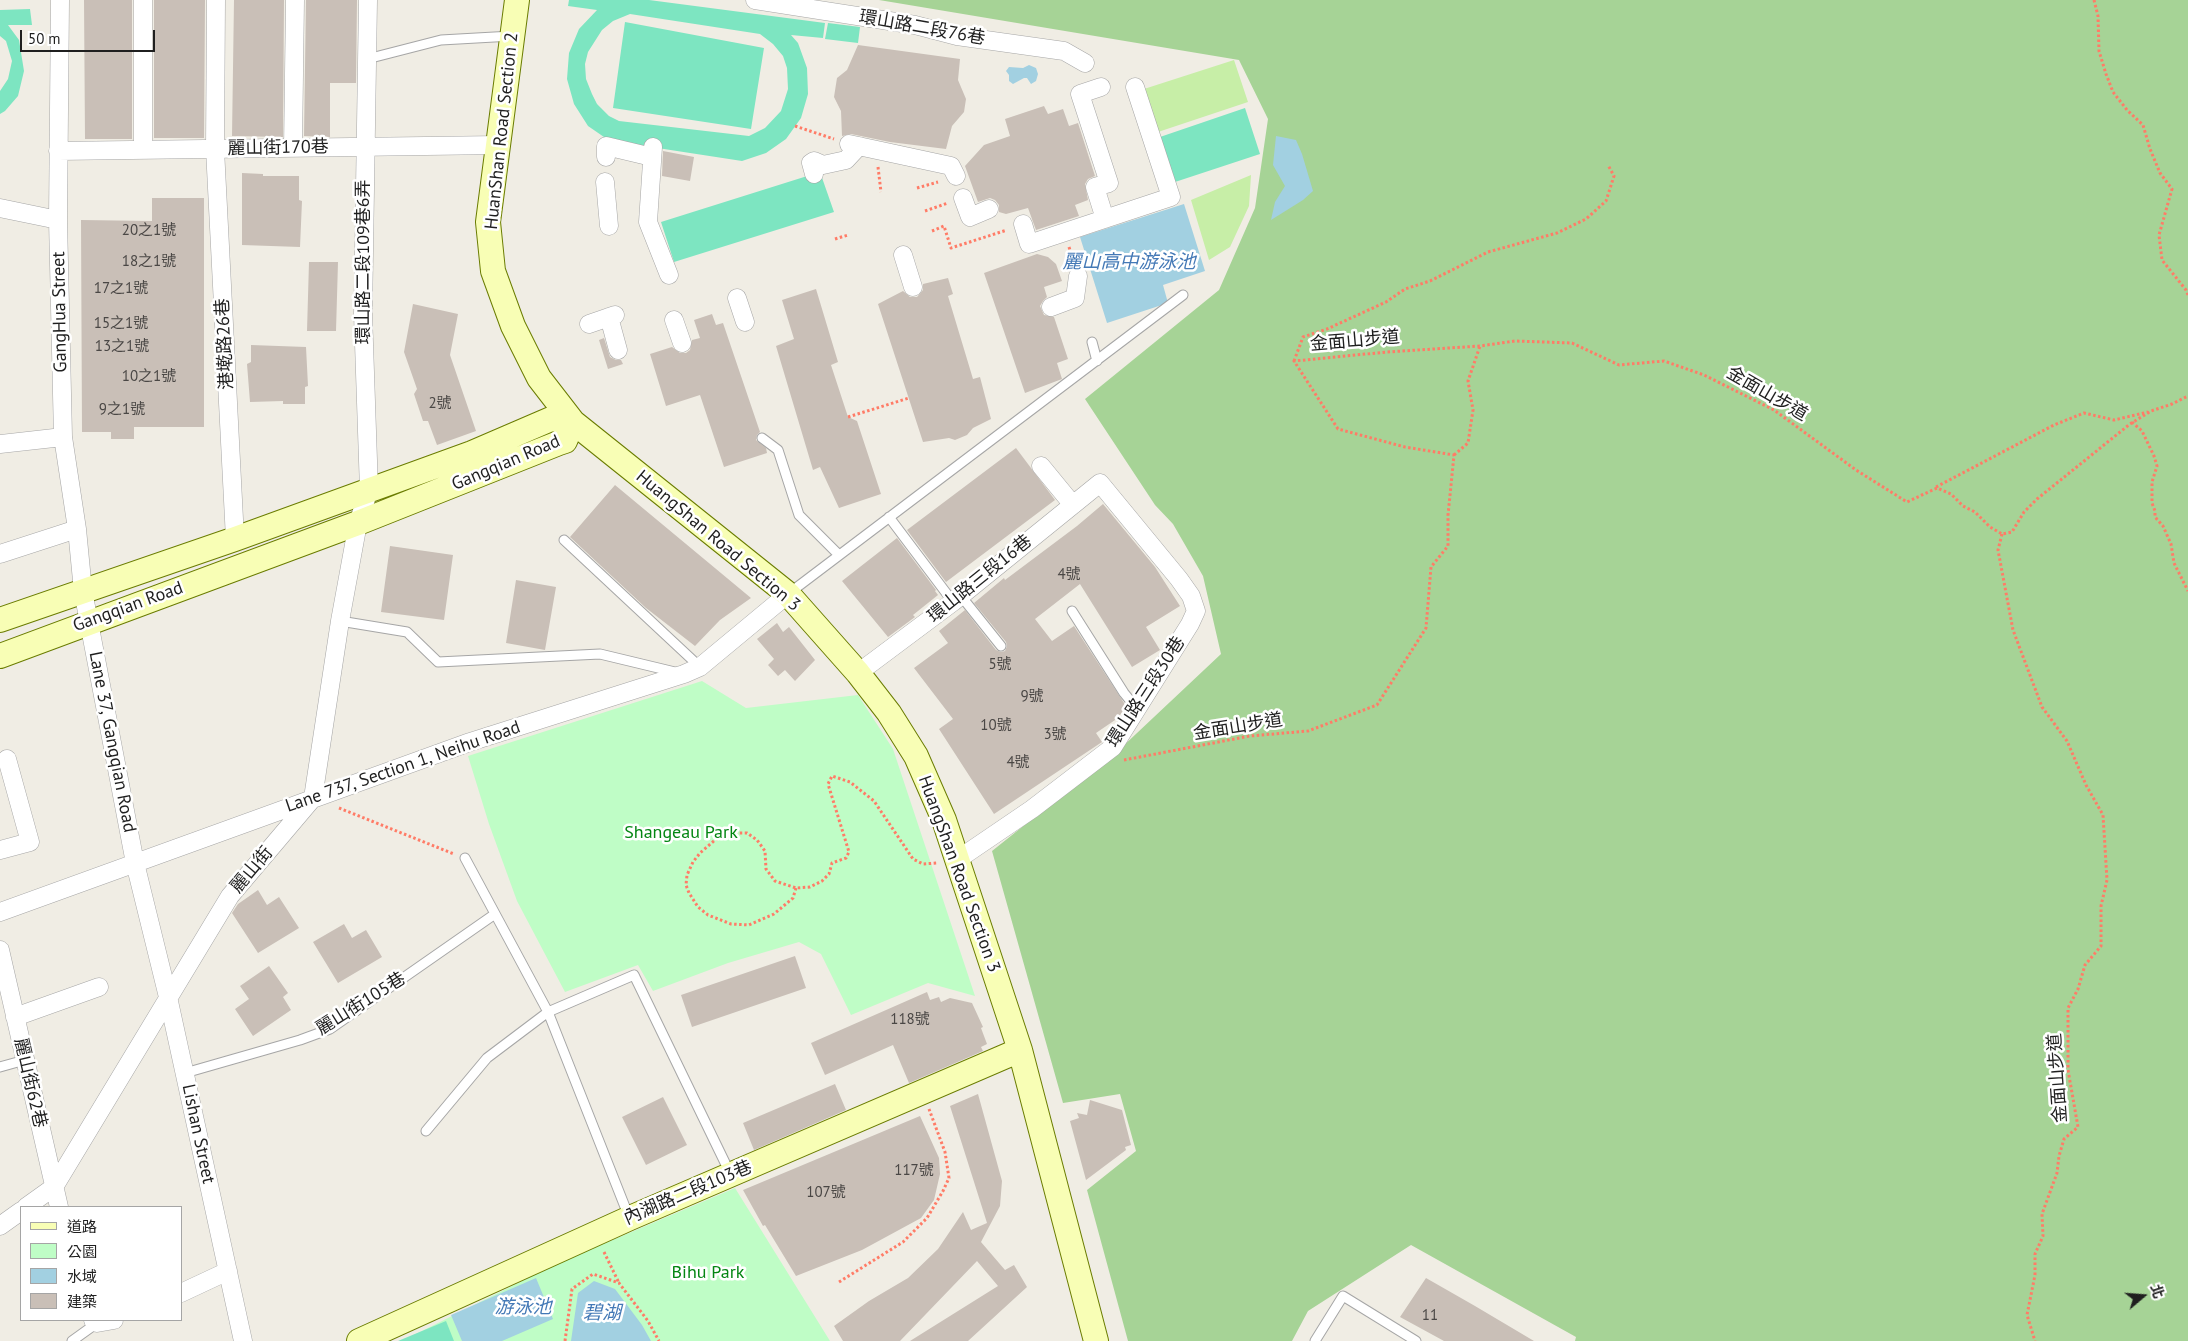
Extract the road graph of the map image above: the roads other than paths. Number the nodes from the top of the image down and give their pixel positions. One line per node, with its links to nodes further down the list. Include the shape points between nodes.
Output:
1 (60, 0): 18 (street, GangHua Street)
2 (143, 0): 17 (street)
3 (216, 0): 16 (street, 港墘路26巷)
4 (295, 0): 15 (street)
5 (368, 0): 9 (street, 環山路二段109巷6弄)
6 (517, 0): 8 (street, HuanShan Road Section 2)
7 (756, 0): 10 (street, 環山路二段76巷, via 915,25 957,36 1064,50)
8 (512, 36): 9 (lane, via 441,40); 13 (street, HuanShan Road Section 2)
9 (367, 59): 14 (street, 環山路二段109巷6弄)
10 (1085, 63)
11 (1100, 87): 26 (street, via 1080,94 1109,183 1095,187)
12 (1135, 87): 26 (street, via 1171,197)
13 (498, 144): 14 (street, 麗山街170巷); 44 (street, HuanShan Road Section 2, via 488,222 493,271 513,326 539,378)
14 (365, 147): 15 (street, 麗山街170巷); 50 (street, 環山路二段109巷6弄, via 363,314)
15 (293, 148): 16 (street, 麗山街170巷)
16 (215, 149): 17 (street, 麗山街170巷); 55 (street, 港墘路26巷)
17 (144, 150): 18 (street, 麗山街170巷)
18 (58, 151): 27 (street, GangHua Street)
19 (606, 157): 31 (street, via 606,146 652,152 648,222)
20 (814, 174): 21 (street, via 811,163 823,165 846,160 854,145 951,166)
21 (956, 176)
22 (605, 182): 29 (street)
23 (963, 198): 25 (street, via 970,217)
24 (0, 208): 27 (street)
25 (989, 209)
26 (1105, 219): 28 (street, via 1029,244)
27 (58, 220): 45 (street, GangHua Street)
28 (1023, 224)
29 (609, 226)
30 (903, 254): 33 (street)
31 (669, 275)
32 (1078, 276): 36 (street, via 1075,298)
33 (913, 287)
34 (1183, 295): 43 (lane)
35 (737, 298): 38 (street)
36 (1050, 307)
37 (674, 320): 41 (street)
38 (745, 322)
39 (589, 324): 42 (street, via 612,316)
40 (1092, 342): 43 (lane)
41 (682, 343)
42 (618, 350)
43 (1097, 361): 52 (lane)
44 (573, 422): 50 (street, Gangqian Road, via 552,419 472,453); 53 (street, Gangqian Road, via 565,441); 60 (street, HuangShan Road Section 3)
45 (63, 437): 47 (street); 54 (street, GangHua Street)
46 (762, 438): 58 (lane, via 778,450 799,515)
47 (0, 444)
48 (1041, 466): 51 (street)
49 (1100, 483): 51 (street, 環山路三段16巷); 70 (street, 環山路三段30巷, via 1179,579 1196,611)
50 (369, 490): 53 (street, 環山路二段109巷6弄); 55 (street, Gangqian Road)
51 (1073, 505): 61 (street, 環山路三段16巷)
52 (889, 517): 58 (lane); 61 (lane)
53 (358, 523): 64 (street); 65 (street, Gangqian Road)
54 (77, 529): 57 (street); 59 (street, GangHua Street)
55 (235, 539): 59 (street, Gangqian Road)
56 (564, 540): 68 (lane)
57 (0, 554)
58 (839, 555): 60 (lane)
59 (83, 591): 63 (street, Gangqian Road); 65 (street, GangHua Street)
60 (788, 594): 68 (street, Lane 737, Section 1, Neihu Road); 69 (street, HuangShan Road Section 3)
61 (957, 599): 66 (lane); 69 (street, 環山路三段16巷)
62 (1072, 611): 70 (lane)
63 (0, 620)
64 (340, 620): 68 (lane, via 406,632 438,662 600,654); 72 (street)
65 (89, 622): 67 (street, Gangqian Road); 76 (street, Lane 37, Gangqian Road)
66 (1001, 646)
67 (0, 656)
68 (692, 670): 72 (street, Lane 737, Section 1, Neihu Road, via 470,742)
69 (858, 673): 75 (street, HuangShan Road Section 3, via 916,756 944,820)
70 (1137, 709): 75 (street, 環山路三段30巷, via 1113,747 1032,809)
71 (7, 759): 73 (street, via 30,842)
72 (313, 798): 76 (street, Lane 737, Section 1, Neihu Road); 81 (street, 麗山街, via 230,896)
73 (0, 850)
74 (465, 858): 78 (lane)
75 (957, 860): 84 (street, HuangShan Road Section 3)
76 (135, 863): 77 (street, Lane 737, Section 1, Neihu Road); 81 (street, Lane 37, Gangqian Road)
77 (0, 912)
78 (495, 914): 82 (lane); 87 (lane, 麗山街105巷, via 330,1029)
79 (0, 950): 83 (street, 麗山街62巷)
80 (100, 987): 83 (street)
81 (168, 997): 87 (street, Lishan Street); 90 (street, 麗山街)
82 (548, 1012): 88 (lane, via 486,1058); 89 (lane, via 634,975); 94 (lane)
83 (15, 1017): 85 (street, 麗山街62巷)
84 (1020, 1050): 89 (street, 內湖路二段103巷); 102 (street, HuangShan Road Section 3)
85 (25, 1060): 86 (lane); 90 (street, 麗山街62巷)
86 (0, 1067)
87 (185, 1073): 96 (street, Lishan Street)
88 (426, 1131)
89 (731, 1174): 94 (street, 內湖路二段103巷)
90 (54, 1187): 91 (street, 麗山街); 92 (street)
91 (27, 1206)
92 (59, 1206)
93 (20, 1212): 95 (street)
94 (630, 1218): 101 (street, 內湖路二段103巷)
95 (0, 1226)
96 (228, 1271): 97 (street); 100 (street)
97 (182, 1293)
98 (95, 1321): 99 (lane)
99 (72, 1341)
100 (243, 1341)
101 (359, 1341)
102 (1096, 1341)
103 (1315, 1341): 104 (lane, via 1343,1296)
104 (1416, 1341)

